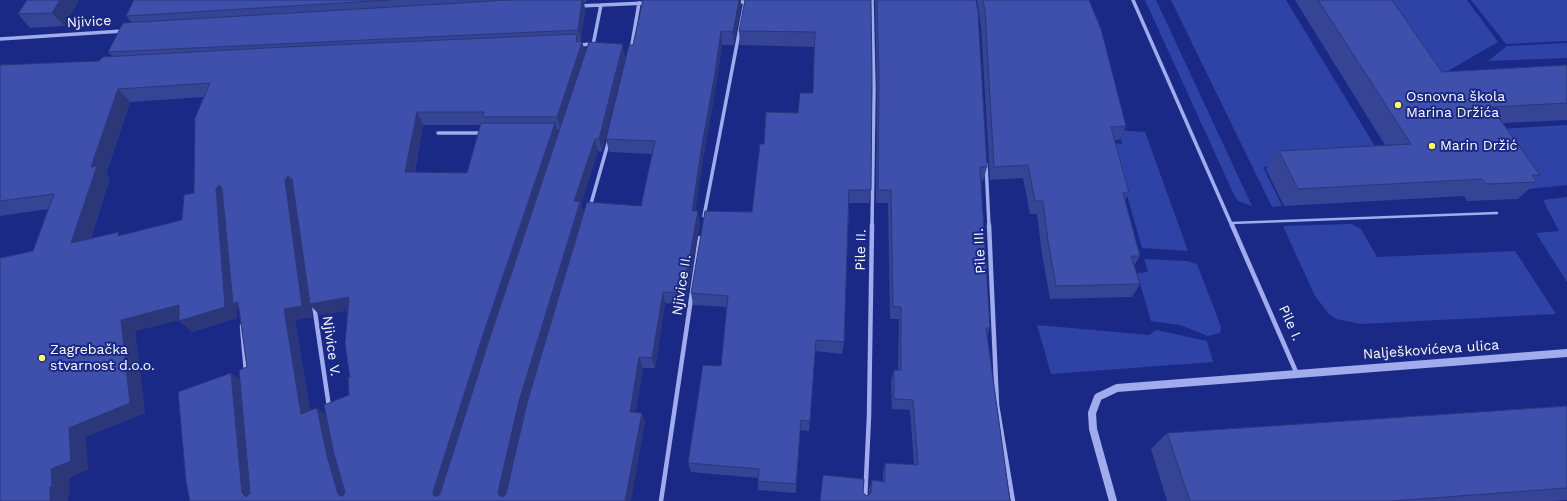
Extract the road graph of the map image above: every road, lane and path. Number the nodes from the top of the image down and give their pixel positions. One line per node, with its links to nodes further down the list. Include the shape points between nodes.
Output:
1 (752, 0): 5 (lane)
2 (872, 0): 32 (street, Pile II., via 872,251)
3 (1133, 0): 22 (street, Pile I.)
4 (730, 2): 5 (street)
5 (745, 2): 23 (street)
6 (639, 3): 7 (street); 8 (street); 15 (street)
7 (647, 3)
8 (601, 5): 9 (street); 12 (street)
9 (571, 6)
10 (126, 31): 11 (street, Njivice)
11 (0, 39)
12 (593, 44): 13 (street); 14 (street)
13 (569, 45)
14 (591, 51)
15 (630, 54)
16 (438, 133): 17 (street)
17 (486, 133)
18 (610, 137): 20 (street)
19 (986, 161): 33 (street, Pile III., via 997,405)
20 (588, 213)
21 (1497, 213): 22 (lane)
22 (1231, 223): 28 (street, Pile I.)
23 (703, 224)
24 (702, 232): 31 (street, Njivice II., via 694,271)
25 (313, 300): 30 (street, Njivice V.)
26 (241, 320): 29 (street)
27 (1567, 353): 28 (street, Nalješkovićeva ulica)
28 (1298, 374): 34 (street, via 1117,388 1098,397 1092,413 1093,429)
29 (246, 376)
30 (331, 414)
31 (661, 501)
32 (865, 501)
33 (1013, 501)
34 (1113, 501)

